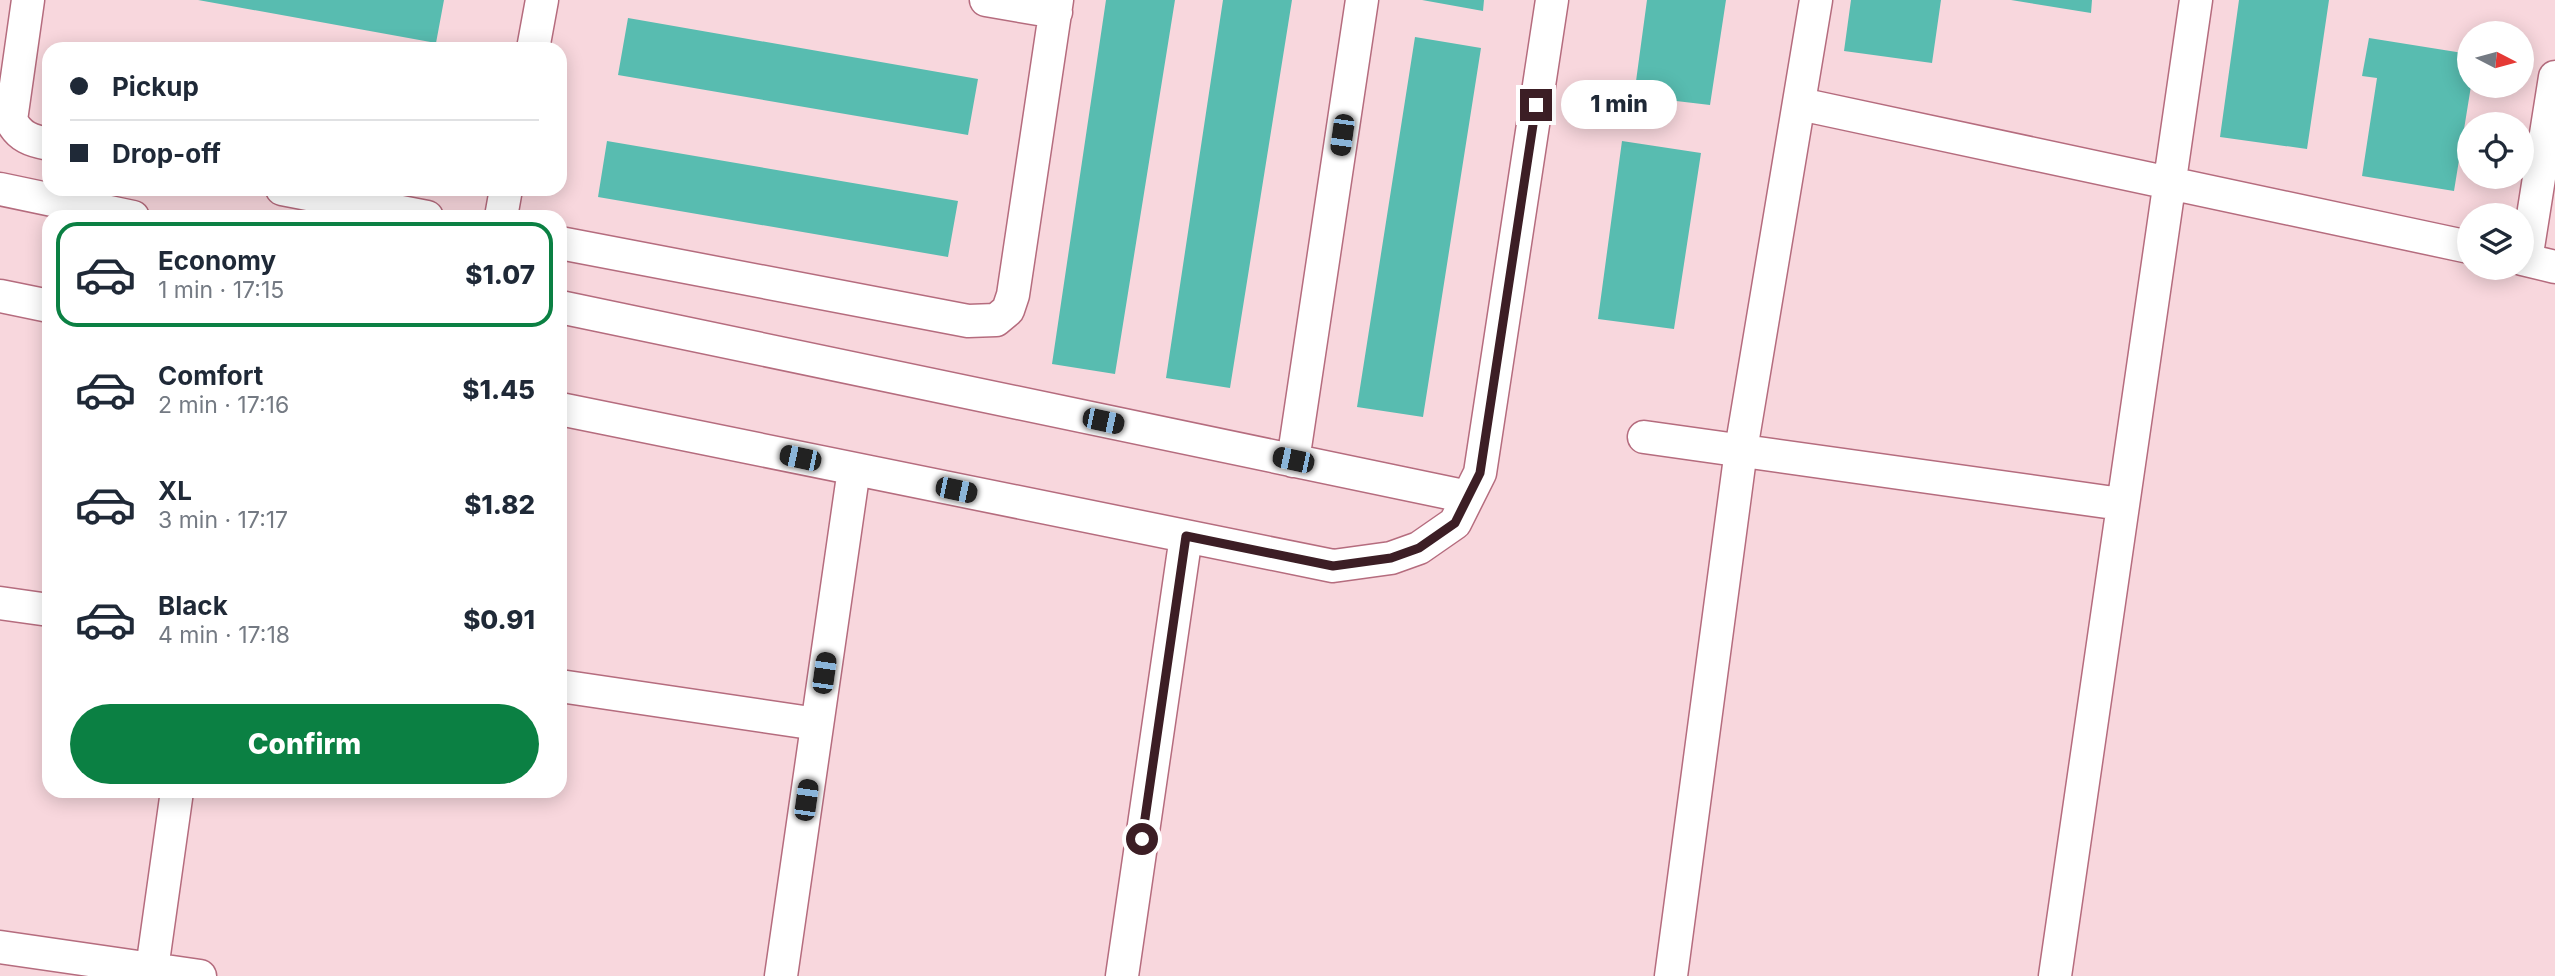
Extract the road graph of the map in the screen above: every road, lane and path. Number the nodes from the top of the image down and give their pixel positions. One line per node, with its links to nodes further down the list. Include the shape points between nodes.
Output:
1 (28, 0): 12 (street, via 11,120 27,139)
2 (542, 0): 9 (street)
3 (986, 0): 8 (street)
4 (1362, 0): 27 (street)
5 (1552, 0): 29 (street, via 1480,473)
6 (1816, 0): 11 (street)
7 (2196, 0): 13 (street)
8 (1057, 6): 18 (street, via 1013,295 1008,310 996,320 968,321)
9 (534, 42)
10 (2555, 77): 20 (street)
11 (1800, 104): 13 (street); 26 (street)
12 (42, 142)
13 (2169, 181): 19 (street); 30 (street)
14 (0, 189): 16 (street)
15 (318, 196): 17 (street)
16 (100, 210)
17 (391, 210)
18 (567, 244)
19 (2457, 244)
20 (2534, 262)
21 (0, 296): 22 (street)
22 (42, 305)
23 (567, 308): 27 (street)
24 (567, 410): 28 (street)
25 (1644, 437): 26 (street)
26 (1741, 450): 30 (street); 42 (street)
27 (1293, 460): 29 (street)
28 (853, 469): 31 (street); 35 (street)
29 (1468, 497): 31 (street, via 1455,523 1419,548 1391,558 1333,566)
30 (2122, 504): 43 (street)
31 (1186, 536): 41 (street)
32 (0, 603): 33 (street)
33 (42, 609)
34 (567, 687): 35 (street)
35 (817, 724): 40 (street)
36 (176, 798): 38 (street)
37 (0, 947): 38 (street)
38 (152, 972): 39 (street)
39 (200, 976)
40 (781, 976)
41 (1122, 976)
42 (1671, 976)
43 (2055, 976)

